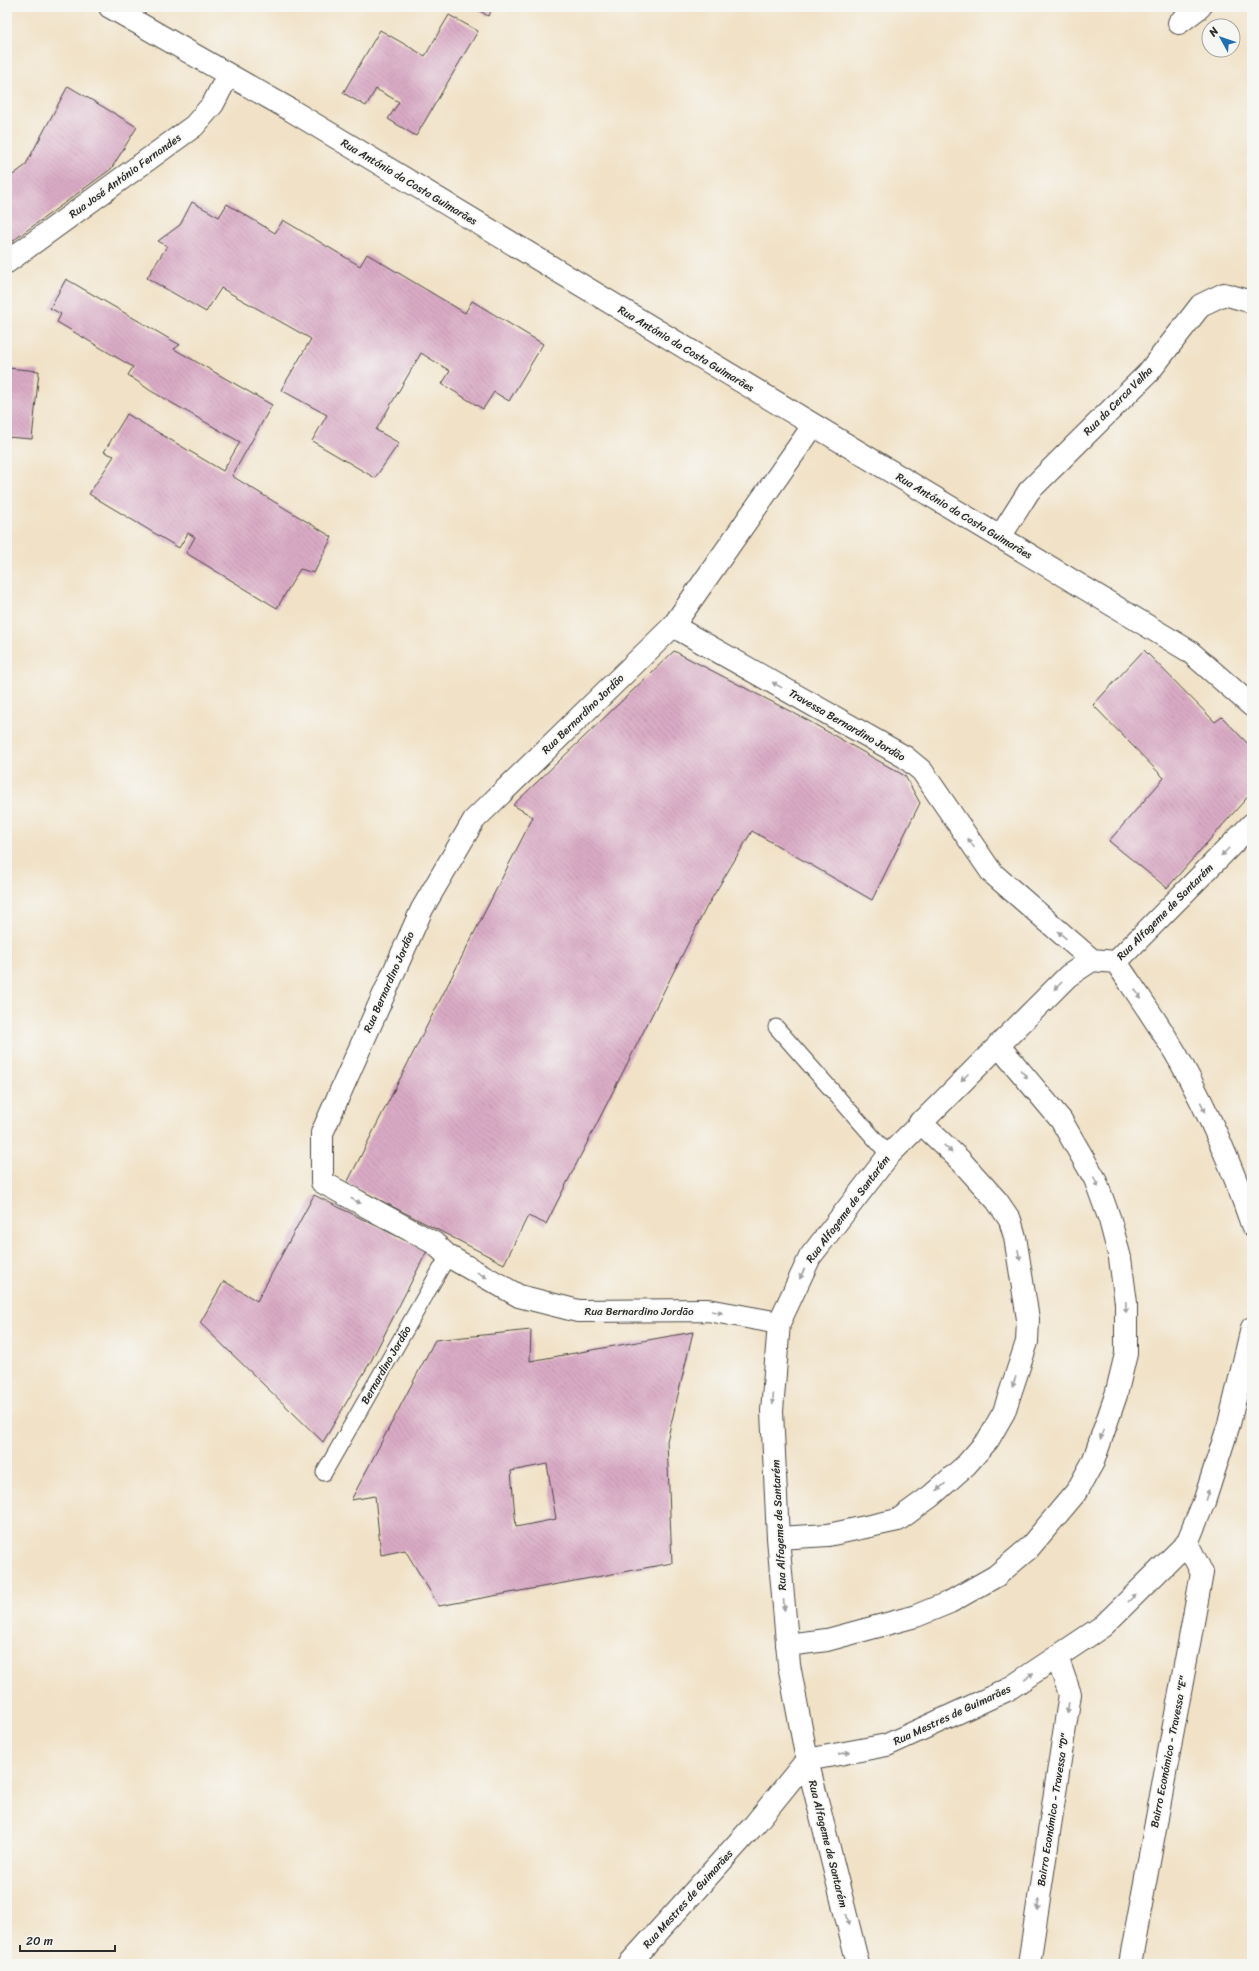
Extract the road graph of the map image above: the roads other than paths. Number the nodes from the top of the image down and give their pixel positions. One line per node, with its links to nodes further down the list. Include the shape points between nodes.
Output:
1 (110, 7): 4 (street, Rua António da Costa Guimarães)
2 (1200, 7): 3 (street)
3 (1178, 23)
4 (228, 75): 5 (street, Rua José António Fernandes, via 213,104 194,126); 7 (street, Rua António da Costa Guimarães, via 289,109)
5 (7, 262)
6 (1252, 302): 8 (street, Rua da Cerca Velha, via 1224,294 1201,305 1148,373 1029,491)
7 (813, 426): 8 (street, Rua António da Costa Guimarães); 9 (street, Rua Bernardino Jordão)
8 (1000, 537): 10 (street, Rua António da Costa Guimarães, via 1189,651)
9 (673, 626): 12 (street, Travessa Bernardino Jordão, one-way to 9, via 992,873 922,771 905,757); 19 (street, Rua Bernardino Jordão, one-way to 19, via 474,820 422,909 322,1133 322,1182 434,1243)
10 (1252, 706)
11 (1252, 824): 13 (street, Rua Alfageme de Santarém, one-way to 13)
12 (1092, 960): 13 (street, Rua Alfageme de Santarém); 15 (street, Rua Alfageme de Santarém, one-way to 15, via 1068,976)
13 (1116, 962): 18 (street, one-way to 18, via 1151,1012 1181,1062 1240,1187)
14 (776, 1027): 17 (lane)
15 (998, 1045): 16 (street, Rua Alfageme de Santarém, one-way to 16); 25 (street, one-way to 25, via 1061,1120 1095,1179 1120,1258 1126,1303 1126,1354 1116,1396 1093,1462 1077,1491 1029,1548 996,1576 950,1602 916,1616 827,1640)
16 (920, 1122): 17 (street, Rua Alfageme de Santarém); 23 (street, one-way to 23, via 997,1200 1010,1220 1015,1237 1028,1319 1027,1342 1004,1412 988,1440 966,1465 931,1496 898,1520 828,1535)
17 (889, 1155): 20 (street, Rua Alfageme de Santarém, one-way to 20, via 810,1257)
18 (1252, 1225)
19 (448, 1256): 20 (street, Rua Bernardino Jordão, one-way to 20, via 519,1296 578,1311 708,1310); 22 (lane, Bernardino Jordão)
20 (779, 1323): 23 (street, Rua Alfageme de Santarém, one-way to 23, via 772,1411)
21 (1252, 1328): 24 (street, Rua Mestres de Guimarães, one-way to 21, via 1204,1502 1229,1424)
22 (324, 1473)
23 (778, 1538): 25 (street, Rua Alfageme de Santarém, one-way to 25)
24 (1187, 1543): 26 (street, Rua Mestres de Guimarães, one-way to 24, via 1103,1626); 31 (street, Bairro Económico - Travessa "E", via 1202,1573)
25 (787, 1645): 27 (street, Rua Alfageme de Santarém)
26 (1057, 1657): 27 (street, Rua Mestres de Guimarães, one-way to 26, via 887,1745 1008,1690); 30 (street, Bairro Económico - Travessa "D", one-way to 30, via 1070,1694)
27 (807, 1760): 28 (street, Rua Mestres de Guimarães, via 755,1824); 29 (street, Rua Alfageme de Santarém, one-way to 29)
28 (629, 1964)
29 (858, 1964)
30 (1029, 1964)
31 (1130, 1964)

